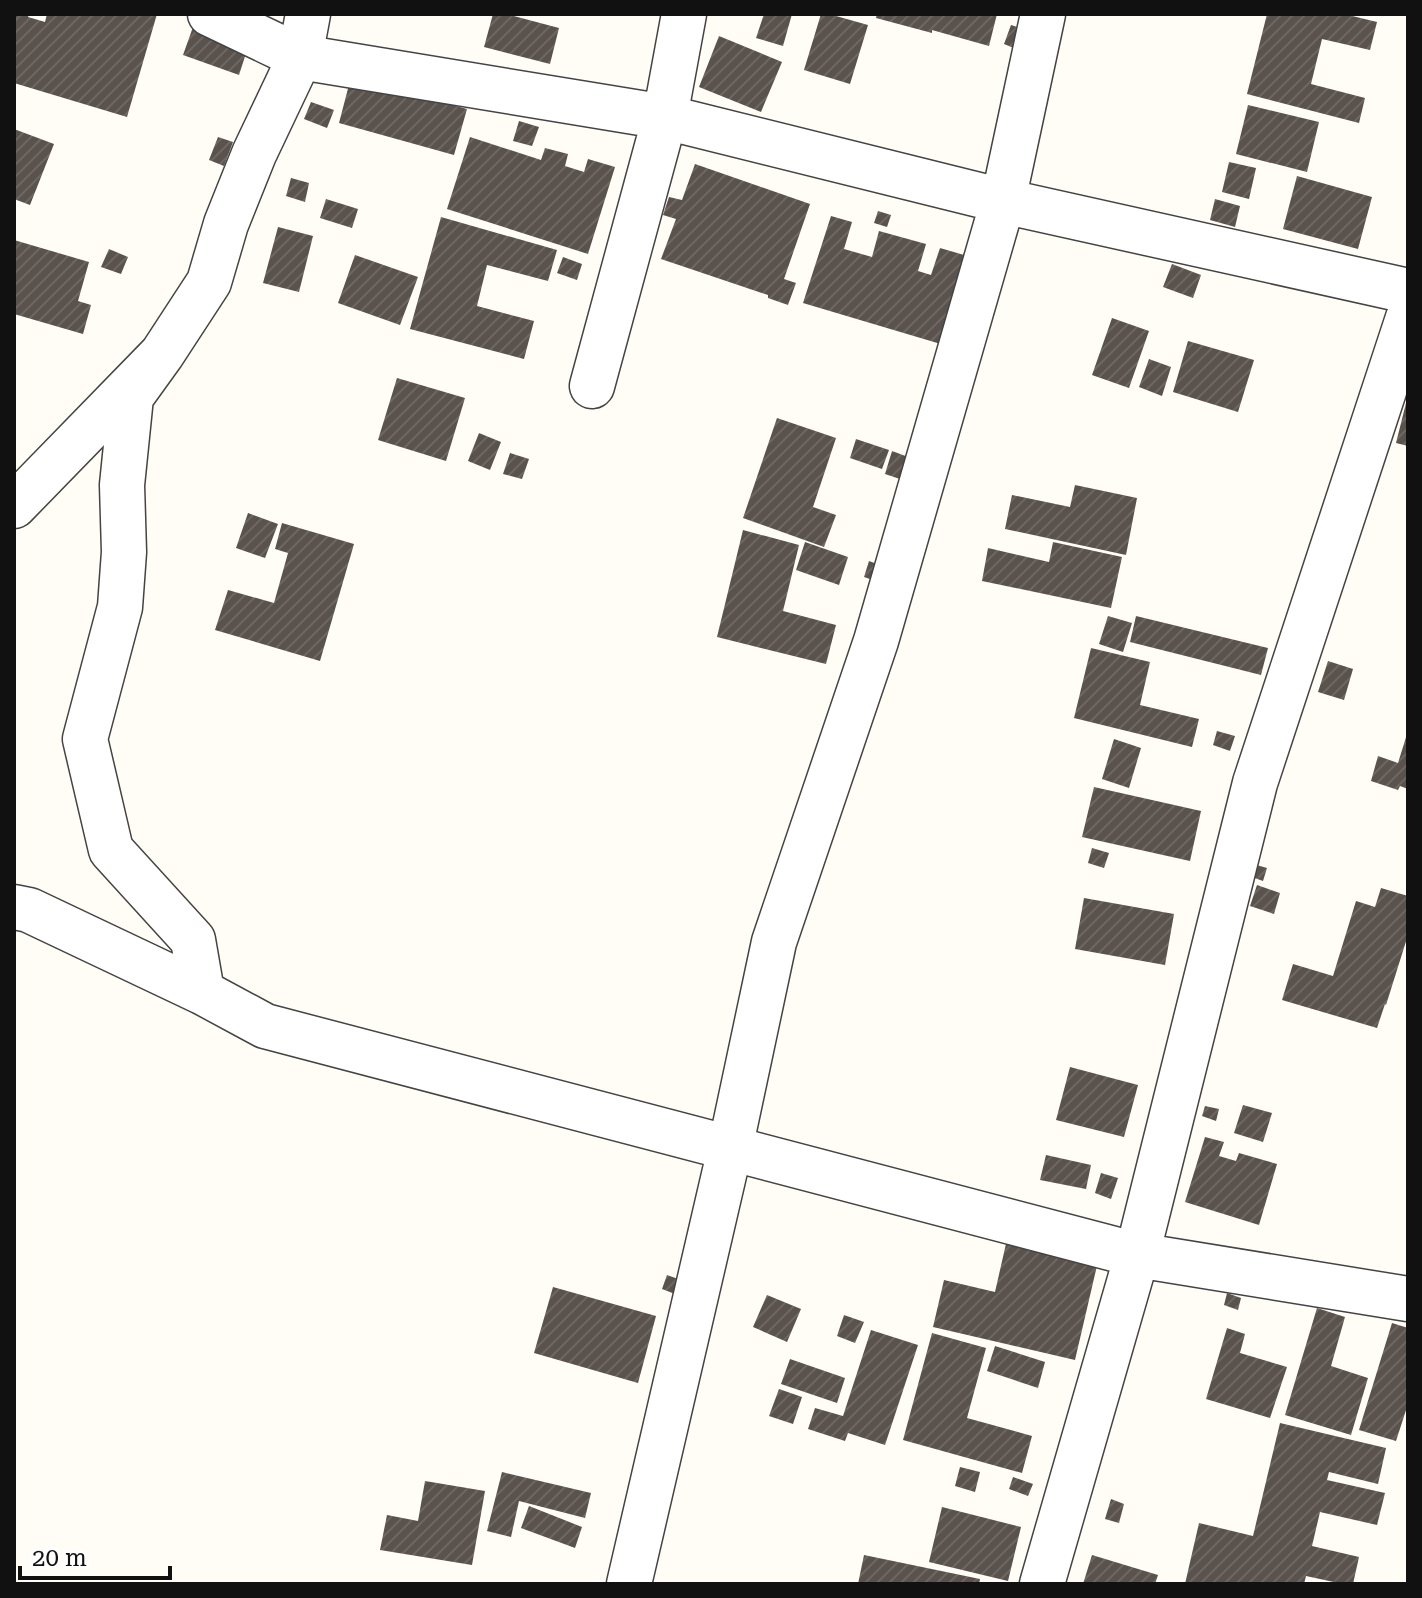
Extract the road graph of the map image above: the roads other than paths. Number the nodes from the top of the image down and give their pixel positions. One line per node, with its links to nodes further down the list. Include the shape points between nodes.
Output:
1 (210, 14): 5 (street)
2 (308, 14): 5 (street)
3 (684, 14): 6 (street)
4 (1043, 14): 7 (street)
5 (300, 57): 6 (street); 10 (street, via 226,224 209,282)
6 (665, 117): 7 (street); 11 (street)
7 (1003, 201): 8 (street); 15 (street, via 876,641 774,942)
8 (1408, 291)
9 (1408, 318): 16 (street, via 1255,783)
10 (162, 354): 12 (street); 14 (street, via 131,397 122,485 120,607 85,739 111,850 193,940)
11 (592, 386)
12 (14, 506)
13 (14, 907): 14 (street)
14 (202, 992): 15 (street, via 265,1026)
15 (730, 1149): 16 (street); 18 (street)
16 (1137, 1255): 17 (street); 19 (street)
17 (1408, 1299)
18 (629, 1584)
19 (1042, 1584)

